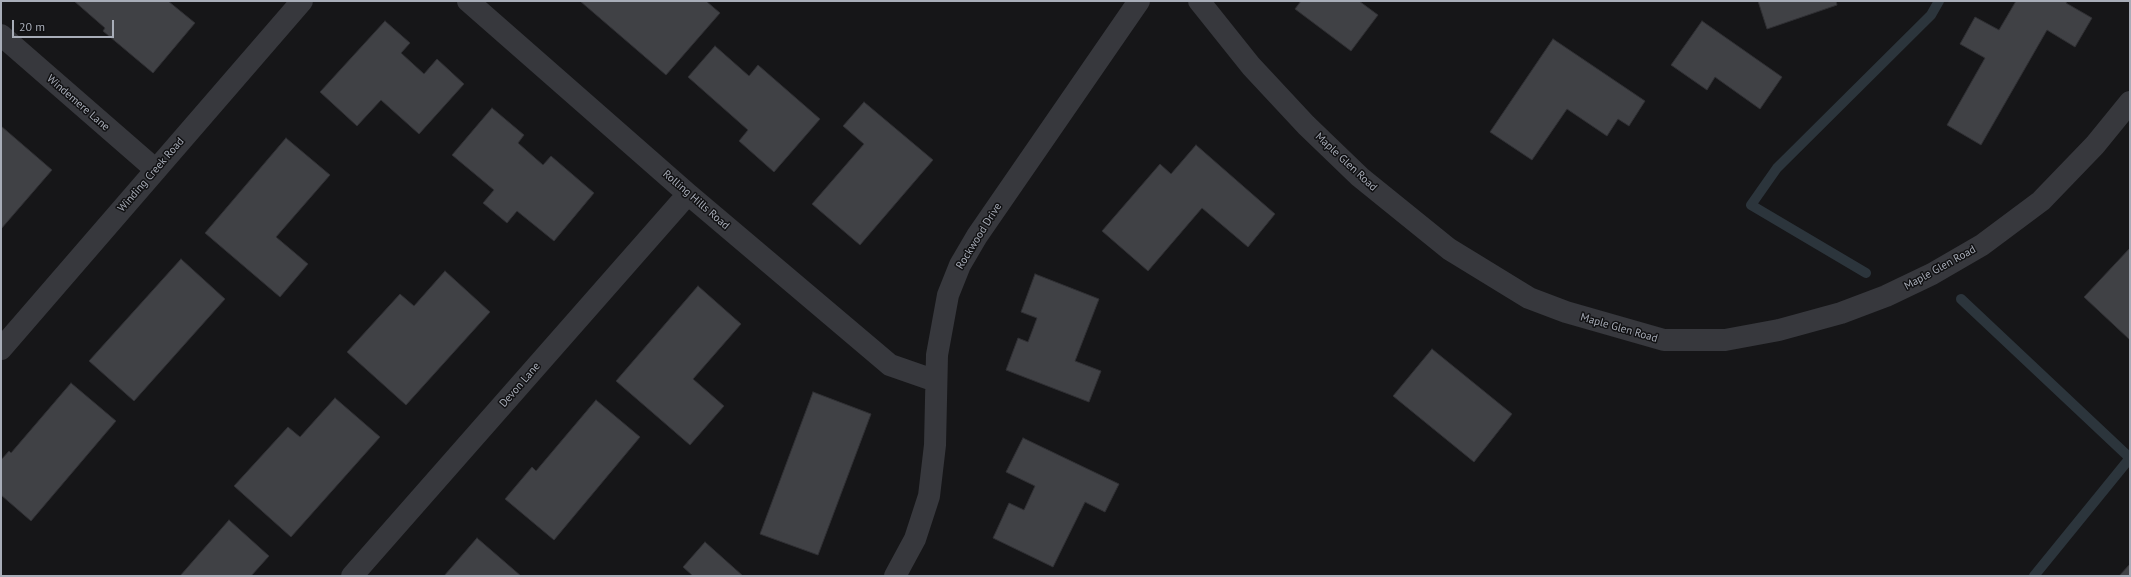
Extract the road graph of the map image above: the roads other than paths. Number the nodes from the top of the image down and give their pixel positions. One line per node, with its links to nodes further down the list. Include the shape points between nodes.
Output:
1 (302, 1): 7 (street, Winding Creek Road)
2 (468, 1): 8 (street, Rolling Hills Road)
3 (1139, 1): 10 (street, Rockwood Drive, via 977,236 960,265 948,295 937,355)
4 (1198, 1): 6 (street, Maple Glen Road, via 1251,66 1306,125 1360,177 1450,249 1529,298 1573,315 1664,340 1725,340 1779,330 1841,313 1886,296 1932,274 1982,245 2041,201 2095,145)
5 (1, 35): 7 (street, Windemere Lane)
6 (2130, 102)
7 (156, 170): 9 (street, Winding Creek Road)
8 (688, 194): 10 (street, Rolling Hills Road, via 890,365); 11 (street, Devon Lane)
9 (1, 349)
10 (936, 381): 12 (street, Rockwood Drive, via 935,445 928,496 915,539)
11 (352, 576)
12 (895, 576)

